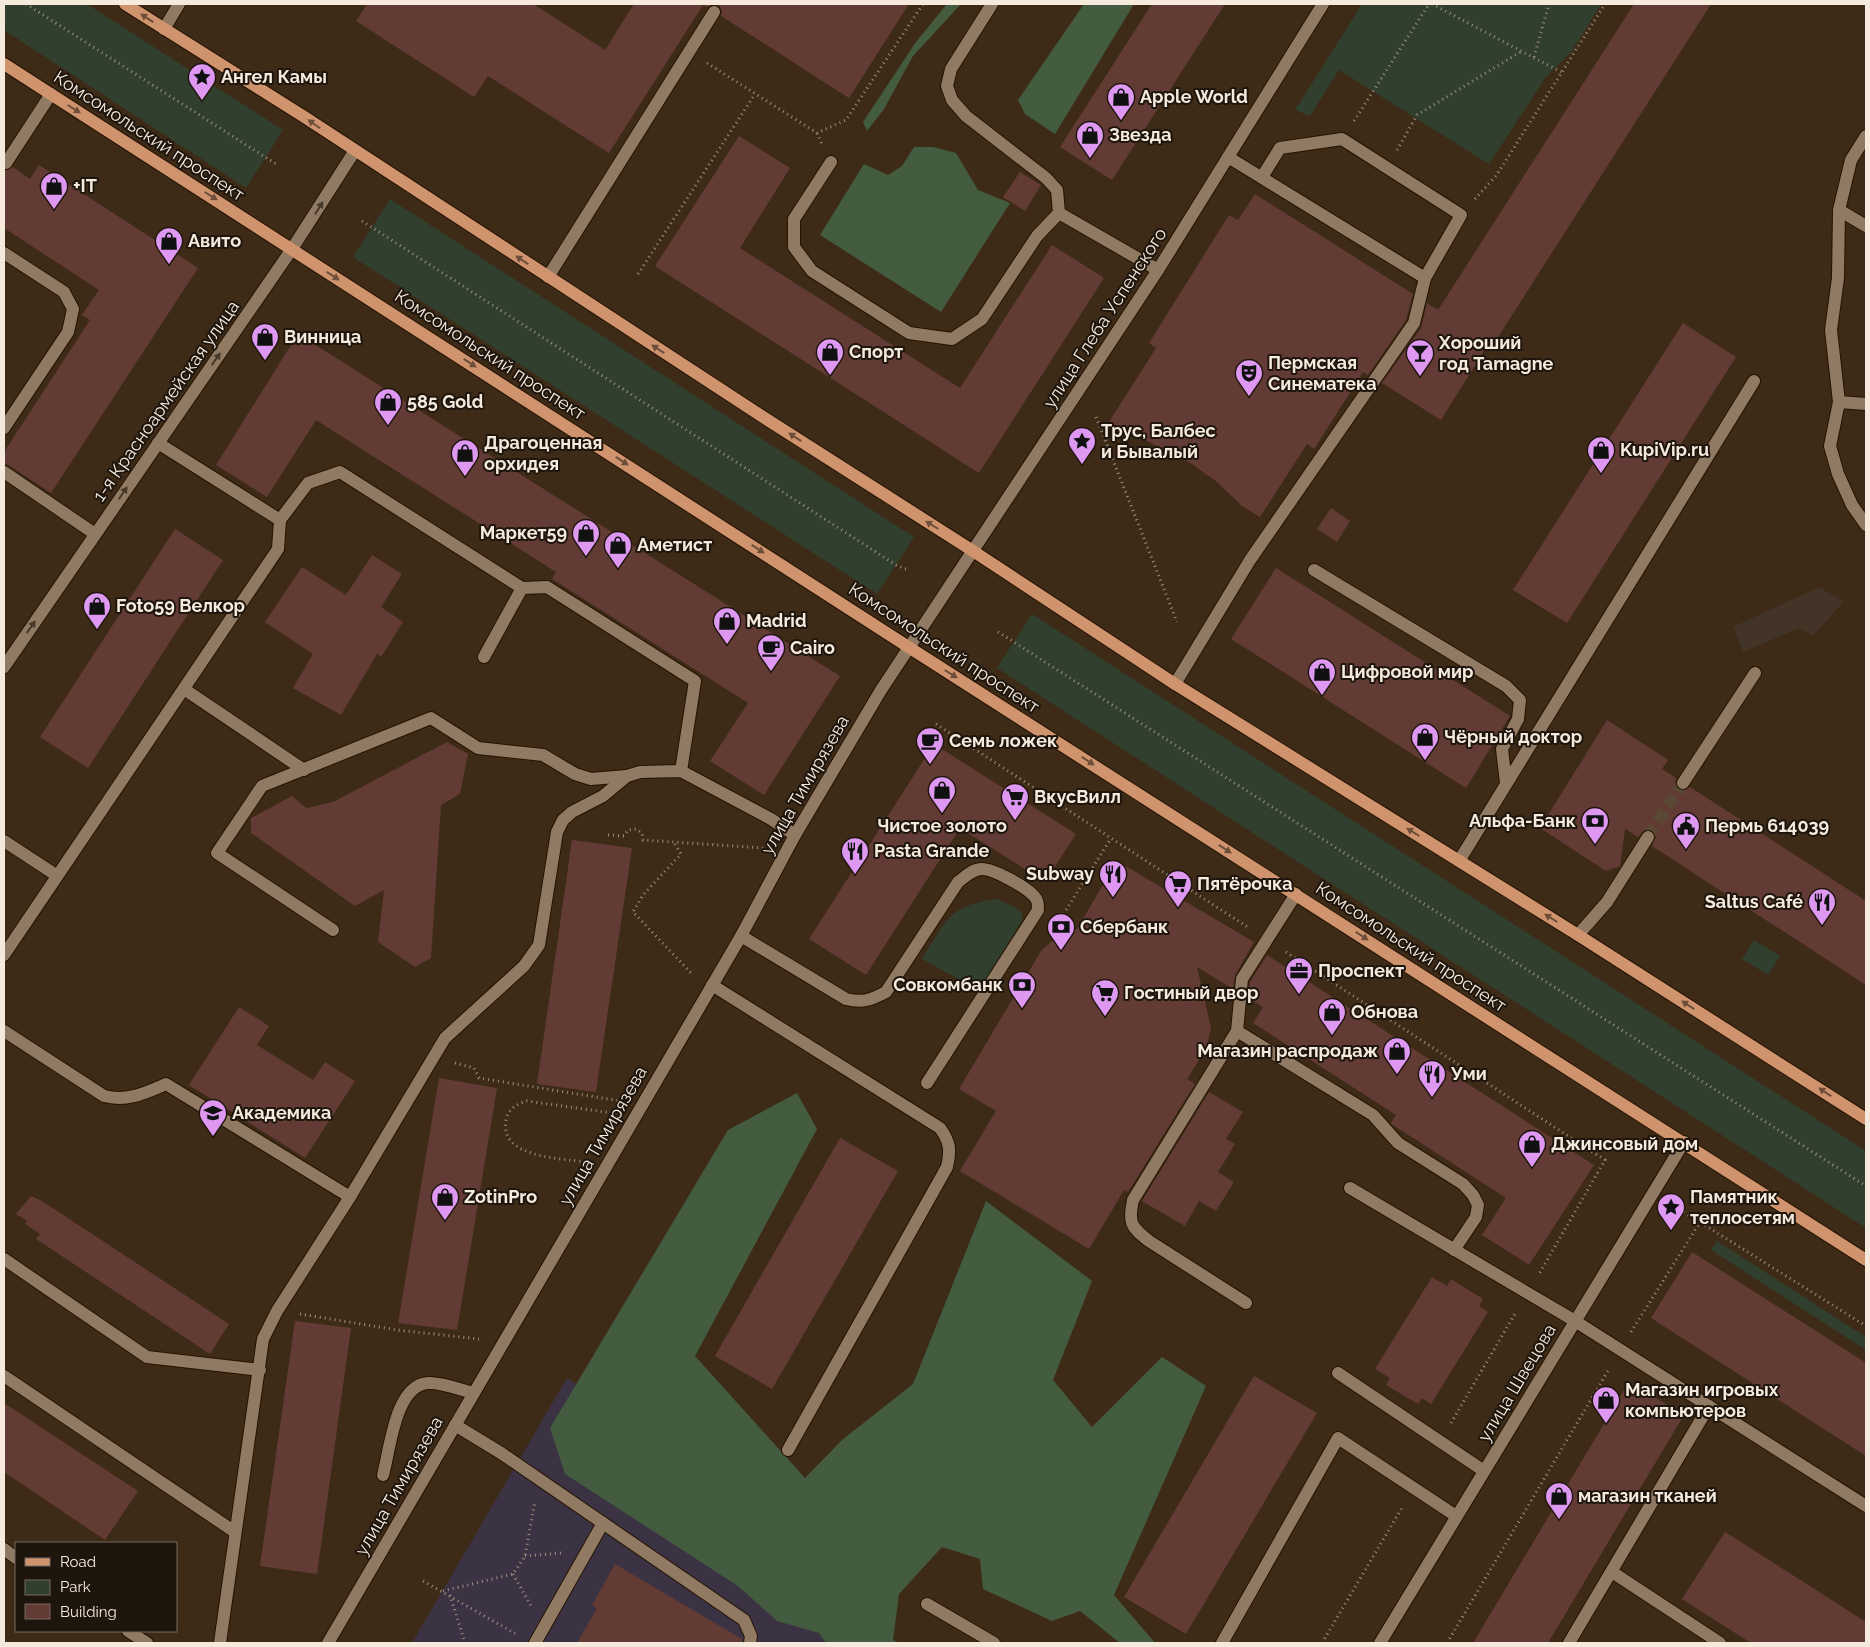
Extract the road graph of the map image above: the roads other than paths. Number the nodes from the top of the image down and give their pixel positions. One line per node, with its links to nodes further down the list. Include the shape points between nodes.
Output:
1 (125, 4): 6 (main road, one-way to 1)
2 (179, 4): 6 (street)
3 (992, 4): 16 (street, via 951,69 947,86 952,100 966,116 1057,190)
4 (1324, 4): 11 (street, улица Глеба Успенского)
5 (714, 12): 21 (street)
6 (164, 29): 10 (main road, one-way to 6)
7 (4, 64): 8 (main road, Комсомольский проспект)
8 (51, 94): 13 (street); 18 (main road, Комсомольский проспект, one-way to 18)
9 (1866, 136): 15 (street, via 1851,160)
10 (354, 152): 18 (street, 1-я Красноармейская улица, one-way to 10); 21 (main road, one-way to 10)
11 (1228, 156): 14 (street); 20 (street, улица Глеба Успенского)
12 (831, 162): 16 (street, via 794,219 794,247 812,271 909,333 952,339 982,320 1037,236)
13 (6, 163)
14 (1262, 177): 22 (street); 22 (street, via 1280,148 1342,139 1461,215)
15 (1839, 210): 17 (street); 24 (street, via 1838,278 1831,330)
16 (1059, 213): 20 (street)
17 (1866, 226)
18 (292, 249): 27 (street, 1-я Красноармейская улица, one-way to 18); 35 (main road, Комсомольский проспект, one-way to 35)
19 (4, 253): 26 (street, via 64,292 73,309 68,332)
20 (1158, 270): 32 (street, улица Глеба Успенского)
21 (548, 277): 32 (main road, one-way to 21)
22 (1425, 278): 40 (street, via 1414,323 1250,560)
23 (1754, 381): 45 (street)
24 (1839, 402): 25 (street); 30 (street, via 1830,446 1852,505)
25 (1866, 404)
26 (4, 428)
27 (158, 443): 29 (street); 31 (street, 1-я Красноармейская улица, one-way to 27)
28 (4, 472): 31 (street)
29 (280, 520): 34 (street, via 308,483 340,472); 41 (street, via 278,549)
30 (1866, 525)
31 (95, 534): 36 (street, 1-я Красноармейская улица, one-way to 31)
32 (973, 550): 35 (street, улица Глеба Успенского); 40 (main road)
33 (1314, 570): 45 (street, via 1506,686 1520,700 1518,719 1502,749)
34 (522, 588): 37 (street); 43 (street, via 547,587 695,681)
35 (910, 648): 47 (street, улица Тимирязева, via 881,690); 52 (main road, Комсомольский проспект, one-way to 52)
36 (9, 650): 38 (street, 1-я Красноармейская улица)
37 (484, 657)
38 (4, 667)
39 (1754, 674): 46 (street)
40 (1175, 684): 50 (main road, one-way to 40)
41 (184, 689): 42 (street); 51 (street)
42 (304, 770): 44 (street, via 431,718 478,748 543,755 575,774 591,779); 53 (street, via 262,786 217,853)
43 (681, 771): 44 (street, via 640,772); 47 (street)
44 (627, 776): 64 (street, via 603,796 563,820 558,832 538,945 524,966 445,1038)
45 (1506, 783): 50 (street)
46 (1683, 783)
47 (795, 834): 55 (street, улица Тимирязева)
48 (1648, 837): 54 (street, via 1607,902)
49 (4, 841): 51 (street)
50 (1459, 861): 54 (main road, one-way to 50)
51 (56, 875): 56 (street)
52 (1296, 894): 59 (street, via 1242,979); 62 (main road, Комсомольский проспект, one-way to 62)
53 (333, 930)
54 (1578, 934): 61 (main road, one-way to 54)
55 (742, 936): 57 (street, улица Тимирязева); 60 (street, via 846,999 860,1002 886,992 958,882 969,873 982,869 998,873 1033,894 1038,901 1038,910)
56 (4, 956)
57 (712, 985): 73 (street, улица Тимирязева); 76 (street, via 940,1128 951,1152 947,1167)
58 (4, 1031): 64 (street, via 104,1096 128,1099 166,1084)
59 (1237, 1031): 65 (street, via 1373,1115 1398,1143 1463,1184 1474,1195 1478,1205 1476,1217); 68 (street, via 1133,1200 1129,1217 1134,1230)
60 (927, 1083)
61 (1866, 1119)
62 (1684, 1142): 67 (main road, Комсомольский проспект); 69 (street, улица Швецова)
63 (1350, 1188): 65 (street)
64 (350, 1197): 70 (street, via 277,1311 263,1339)
65 (1454, 1250): 69 (street)
66 (4, 1259): 70 (street, via 147,1357)
67 (1866, 1260)
68 (1246, 1303)
69 (1575, 1321): 74 (street); 77 (street, улица Швецова)
70 (260, 1370): 82 (street)
71 (1338, 1373): 77 (street)
72 (4, 1376): 82 (street)
73 (474, 1393): 75 (street, улица Тимирязева); 78 (street, via 429,1383 409,1391 401,1402)
74 (1709, 1406): 79 (street); 85 (street)
75 (455, 1425): 81 (street); 91 (street, улица Тимирязева)
76 (788, 1450)
77 (1484, 1471): 80 (street, улица Швецова)
78 (383, 1475)
79 (1866, 1506)
80 (1456, 1516): 94 (street, via 1338,1438); 95 (street, улица Швецова)
81 (603, 1523): 88 (street, via 544,1628); 92 (street, via 744,1620 751,1636)
82 (235, 1532): 90 (street)
83 (4, 1549): 84 (street)
84 (15, 1557)
85 (1612, 1572): 96 (street); 97 (street)
86 (927, 1604): 93 (street)
87 (130, 1632): 89 (street)
88 (529, 1641)
89 (147, 1643)
90 (220, 1643)
91 (328, 1643)
92 (750, 1643)
93 (994, 1643)
94 (1222, 1643)
95 (1380, 1643)
96 (1569, 1643)
97 (1720, 1643)

